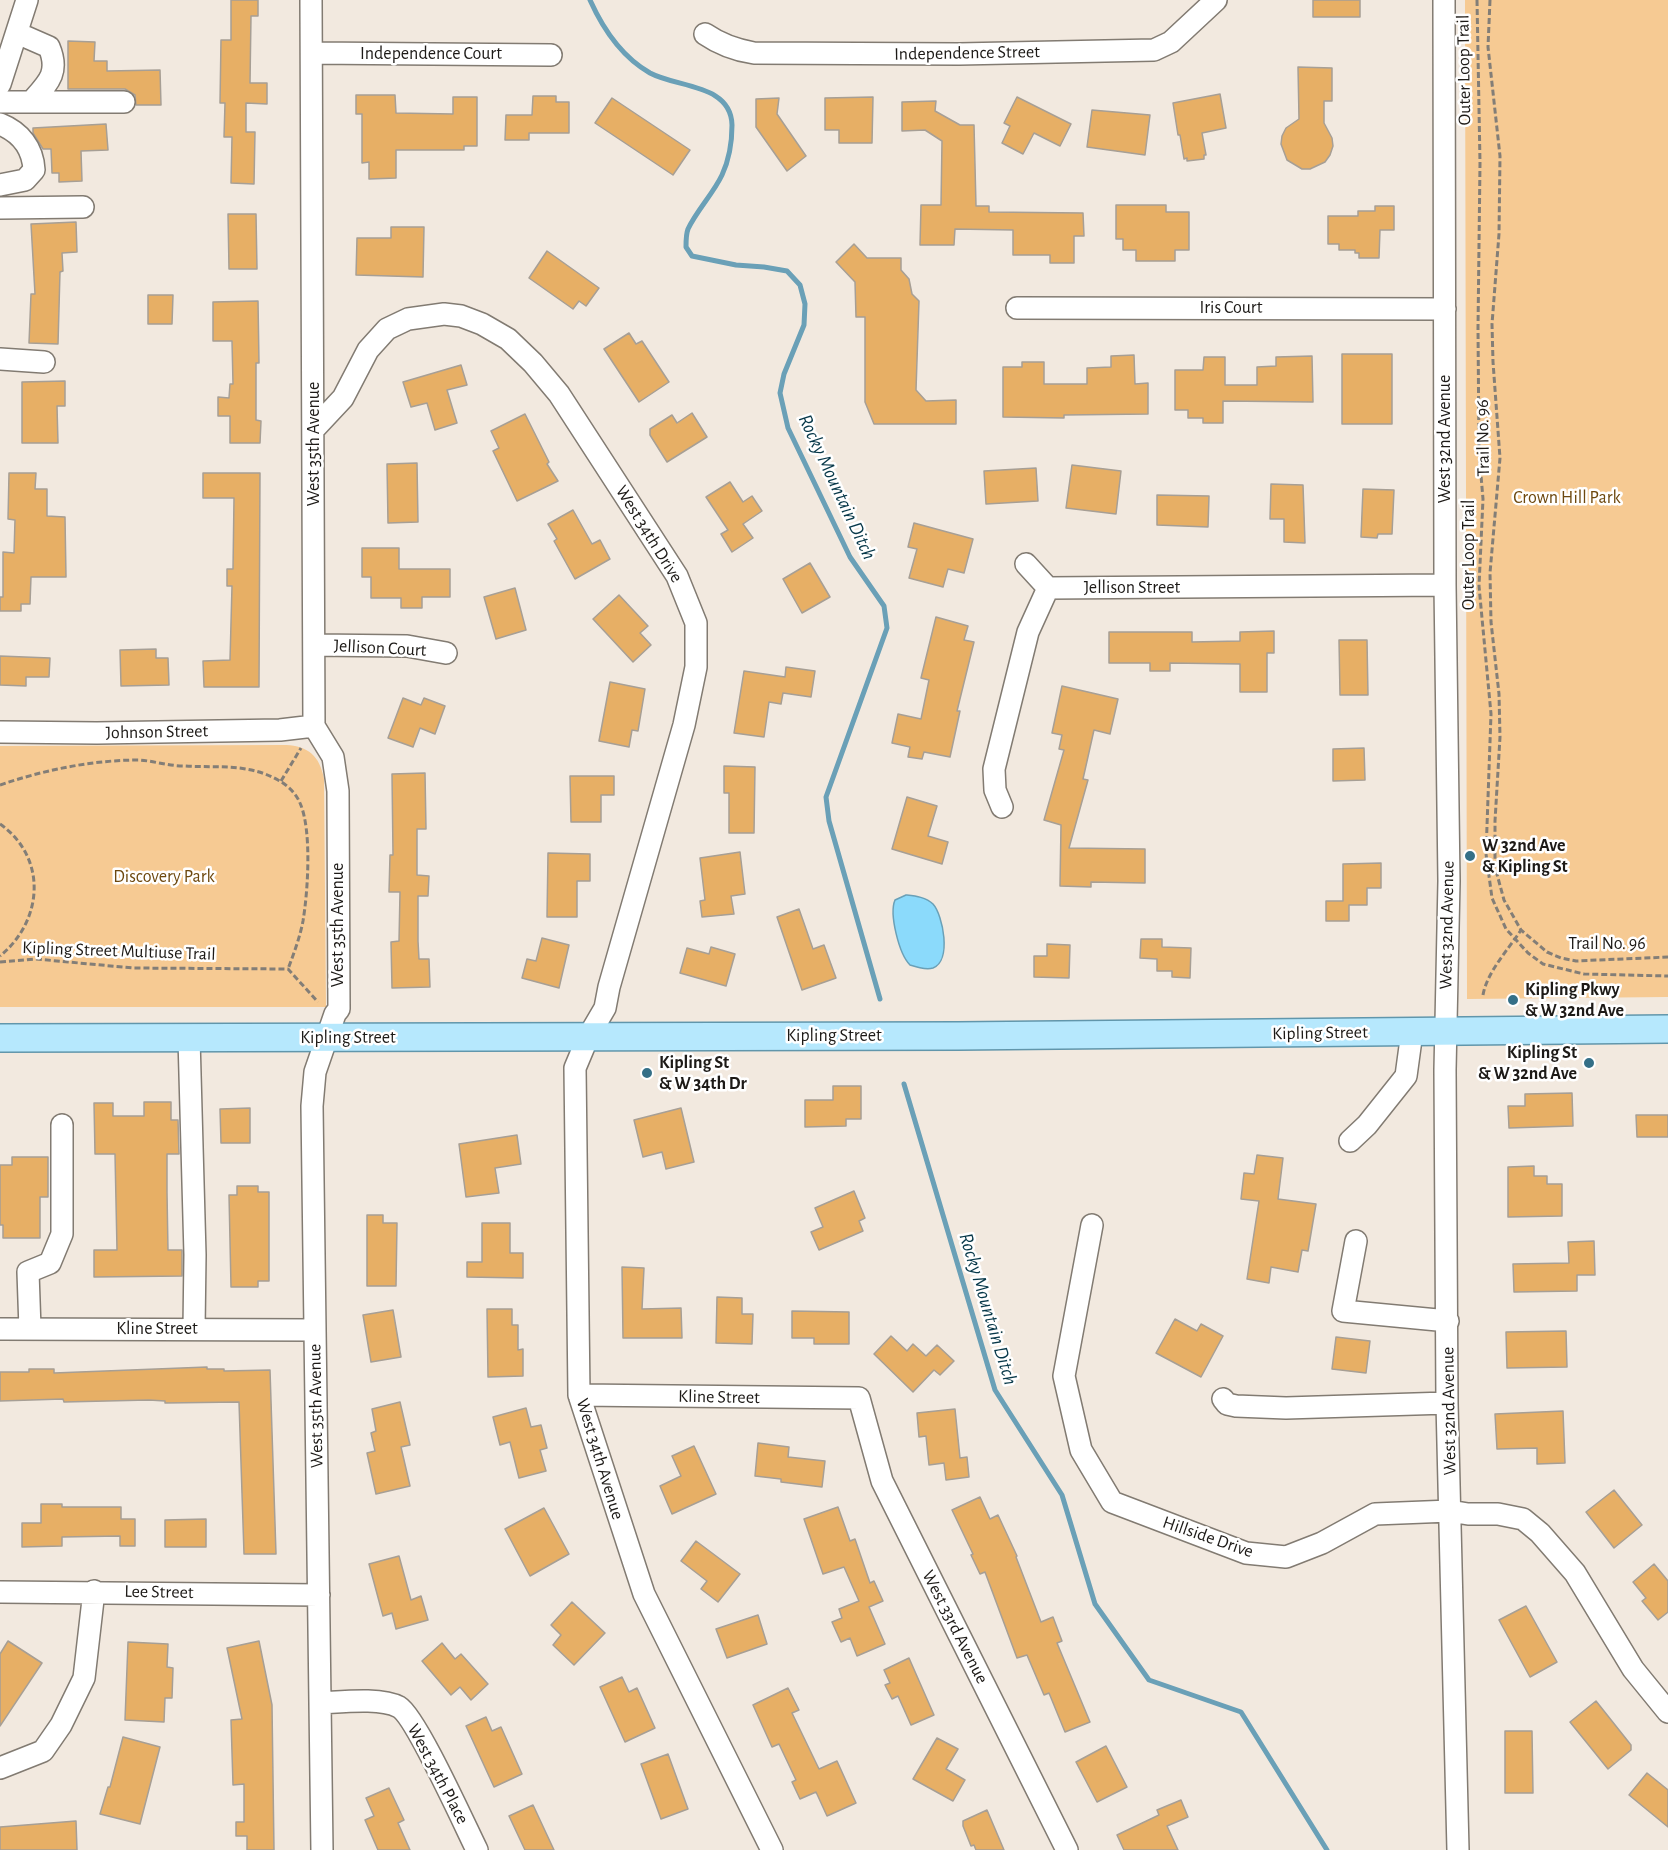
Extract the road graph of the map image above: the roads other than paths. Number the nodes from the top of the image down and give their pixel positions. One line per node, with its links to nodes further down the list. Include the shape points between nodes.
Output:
1 (27, 0): 5 (street)
2 (311, 0): 7 (street, West 35th Avenue)
3 (1216, 0): 6 (street, Independence Street, via 1171,42 1154,50 754,53 731,49)
4 (1444, 0): 18 (street, West 32nd Avenue)
5 (17, 33): 9 (street); 11 (street, via 49,47 53,58 50,80)
6 (705, 34)
7 (312, 53): 8 (street, Independence Court); 21 (street, West 35th Avenue)
8 (551, 55)
9 (0, 84)
10 (0, 102): 11 (street)
11 (31, 102): 12 (street)
12 (124, 102)
13 (0, 124): 14 (street, via 25,142 33,157 33,170 25,180)
14 (0, 185)
15 (83, 207): 16 (street)
16 (0, 208)
17 (1017, 308): 18 (street, Iris Court)
18 (1445, 309): 23 (street, West 32nd Avenue)
19 (0, 359): 20 (street)
20 (44, 362)
21 (315, 429): 25 (street, West 35th Avenue); 33 (street, West 34th Drive, via 343,398 368,350 387,328 444,314 482,324 507,339 559,394 677,576 696,623 696,667 684,724 605,1008)
22 (1026, 564): 24 (street)
23 (1445, 585): 24 (street, Jellison Street); 31 (street, West 32nd Avenue, via 1449,881)
24 (1048, 588): 29 (street, via 1028,632 994,769 995,790)
25 (314, 645): 26 (street, Jellison Court, via 406,646); 27 (street, West 35th Avenue)
26 (446, 652)
27 (315, 726): 28 (street, Johnson Street, via 280,730); 36 (street, West 35th Avenue, via 333,757 338,791 339,1009)
28 (0, 732)
29 (1002, 807)
30 (1668, 1029): 31 (main road, Kipling Street)
31 (1446, 1031): 32 (main road, Kipling Street); 41 (street, West 32nd Avenue)
32 (1412, 1032): 33 (main road, Kipling Street); 38 (street, via 1406,1076)
33 (588, 1037): 36 (main road, Kipling Street); 46 (street, West 34th Avenue, via 575,1068)
34 (0, 1038): 35 (main road, Kipling Street)
35 (189, 1038): 36 (main road, Kipling Street); 44 (street)
36 (326, 1038): 45 (street, West 35th Avenue, via 315,1072 312,1106)
37 (62, 1125): 43 (street, via 62,1234 50,1263 28,1272)
38 (1350, 1142)
39 (1092, 1225): 50 (street, Hillside Drive, via 1064,1376 1081,1450 1112,1502 1246,1553 1286,1557 1322,1543 1375,1514)
40 (1356, 1241): 41 (street, via 1343,1311)
41 (1448, 1321): 49 (street, West 32nd Avenue)
42 (0, 1329): 43 (street, Kline Street)
43 (30, 1329): 44 (street, Kline Street)
44 (194, 1329): 45 (street, Kline Street)
45 (315, 1330): 53 (street, West 35th Avenue)
46 (579, 1395): 47 (street, Kline Street); 59 (street, West 34th Avenue, via 644,1594)
47 (859, 1398): 60 (street, West 33rd Avenue, via 882,1481)
48 (1223, 1398): 49 (street, via 1227,1404 1236,1406 1286,1408)
49 (1448, 1403): 50 (street, West 32nd Avenue)
50 (1450, 1511): 55 (street, Hillside Drive, via 1523,1518 1540,1533 1575,1573 1633,1669); 61 (street, West 32nd Avenue)
51 (0, 1592): 52 (street, Lee Street)
52 (94, 1592): 53 (street, Lee Street); 56 (street, via 84,1678 61,1725 43,1751)
53 (318, 1594): 54 (street, West 35th Avenue)
54 (320, 1703): 57 (street, West 35th Avenue); 58 (street, West 34th Place, via 384,1702 400,1708 414,1726)
55 (1668, 1712)
56 (0, 1768)
57 (322, 1850)
58 (477, 1850)
59 (772, 1850)
60 (1067, 1850)
61 (1458, 1850)

